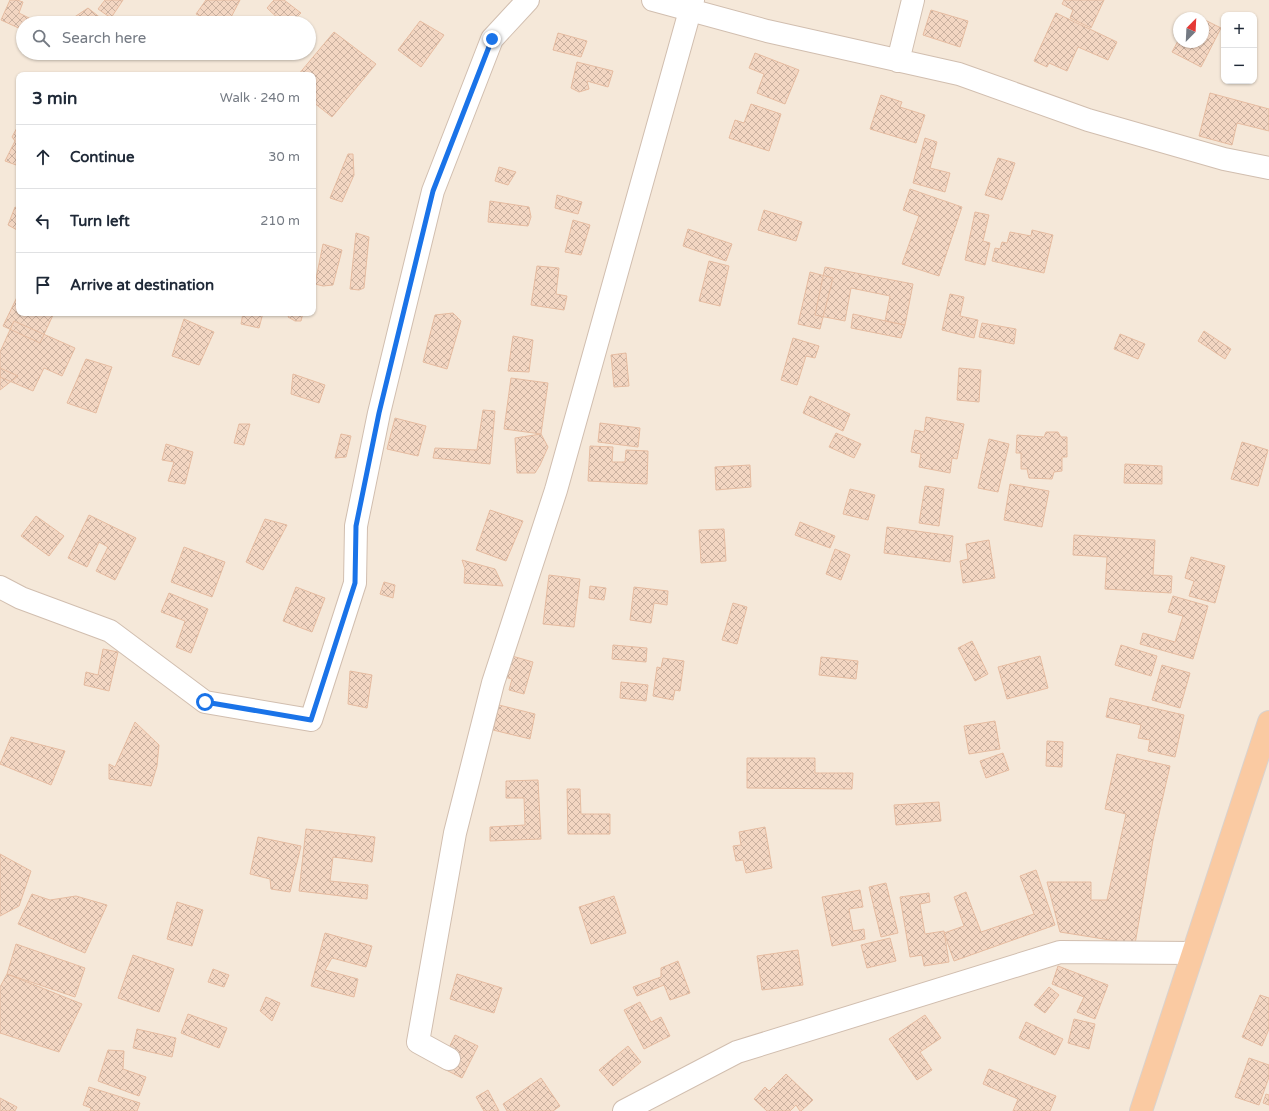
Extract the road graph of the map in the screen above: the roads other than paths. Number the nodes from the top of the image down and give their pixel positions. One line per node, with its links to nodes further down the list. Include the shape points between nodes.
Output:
1 (528, 0): 7 (street, via 492,39 433,191 379,413 356,526 355,583 311,720 205,702 110,632 21,598)
2 (653, 0): 4 (street)
3 (913, 0): 5 (street)
4 (692, 5): 5 (street, via 767,31); 10 (street, via 556,490 493,683 455,833 418,1042)
5 (898, 61): 6 (street, via 959,74 1103,124 1224,159)
6 (1269, 168)
7 (0, 587)
8 (1269, 722): 9 (highway)
9 (1192, 953): 11 (street, via 1060,952 737,1052); 12 (highway)
10 (449, 1059)
11 (624, 1111)
12 (1141, 1111)

